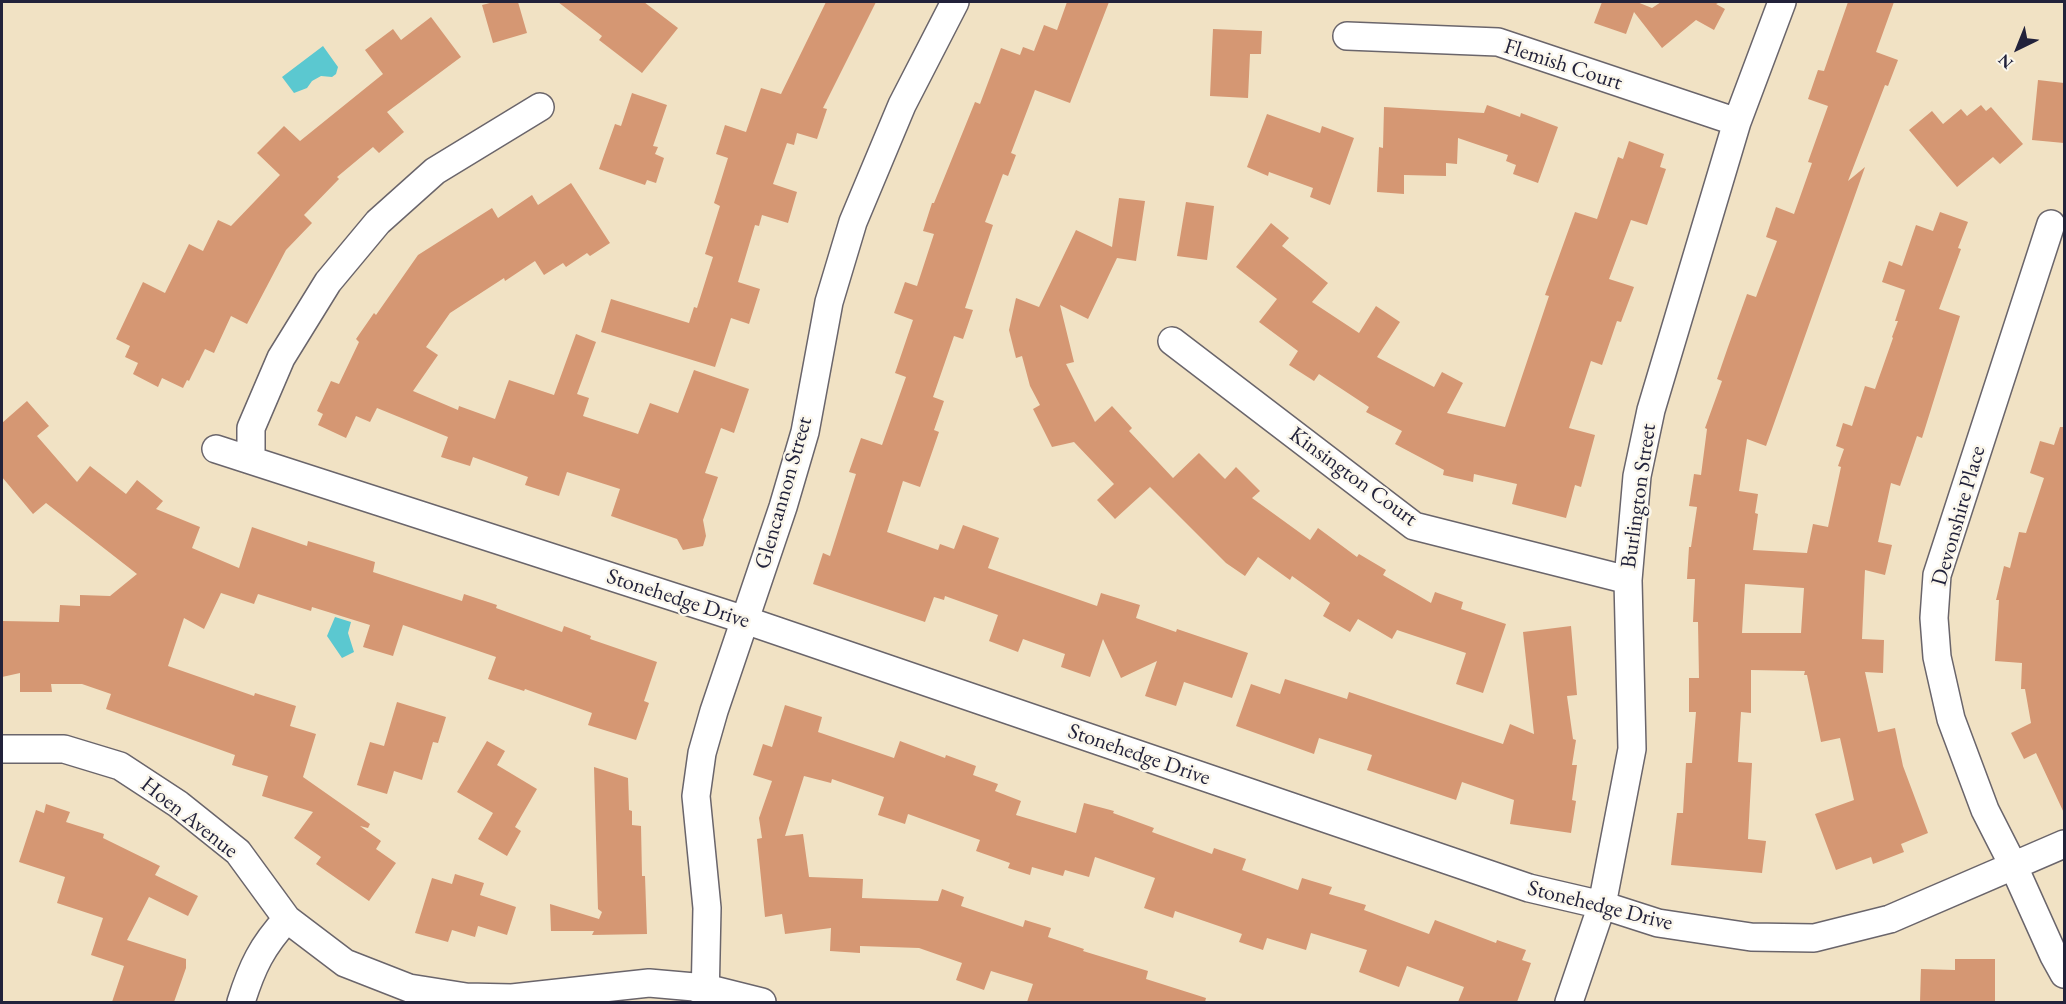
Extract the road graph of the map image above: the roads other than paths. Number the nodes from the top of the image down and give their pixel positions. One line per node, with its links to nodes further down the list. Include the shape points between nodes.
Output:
1 (955, 2): 11 (street, Glencannon Street, via 902,105 853,222 829,302 805,432)
2 (1782, 2): 5 (street, Burlington Street)
3 (1347, 36): 5 (street, Flemish Court, via 1498,42)
4 (540, 107): 9 (street, via 435,171 378,222 328,282 281,358 251,428)
5 (1737, 122): 10 (street, Burlington Street, via 1651,410 1637,476)
6 (2051, 224): 14 (street, Devonshire Place, via 1937,575 1934,618 1937,657 1951,719 1985,810)
7 (1172, 341): 10 (street, Kinsington Court, via 1414,526)
8 (216, 449): 9 (street, Stonehedge Drive)
9 (251, 460): 11 (street, Stonehedge Drive)
10 (1628, 580): 15 (street, Burlington Street, via 1632,749)
11 (745, 620): 15 (street, Stonehedge Drive, via 1528,888); 18 (street, Glencannon Street, via 702,753 696,796 706,908)
12 (2, 749): 16 (street, Hoen Avenue, via 64,749 120,766 178,804 238,852)
13 (2064, 844): 14 (street, Stonehedge Drive)
14 (2014, 867): 15 (street, Stonehedge Drive, via 1890,919 1814,938 1751,937 1658,923); 17 (street, Devonshire Place)
15 (1602, 905): 21 (street, Burlington Street)
16 (287, 919): 18 (street, Hoen Avenue, via 345,963 409,988 512,998 649,983); 19 (street, via 268,939 251,971)
17 (2064, 974)
18 (706, 995): 20 (street, Hoen Avenue)
19 (241, 1002)
20 (762, 1002)
21 (1569, 1002)

